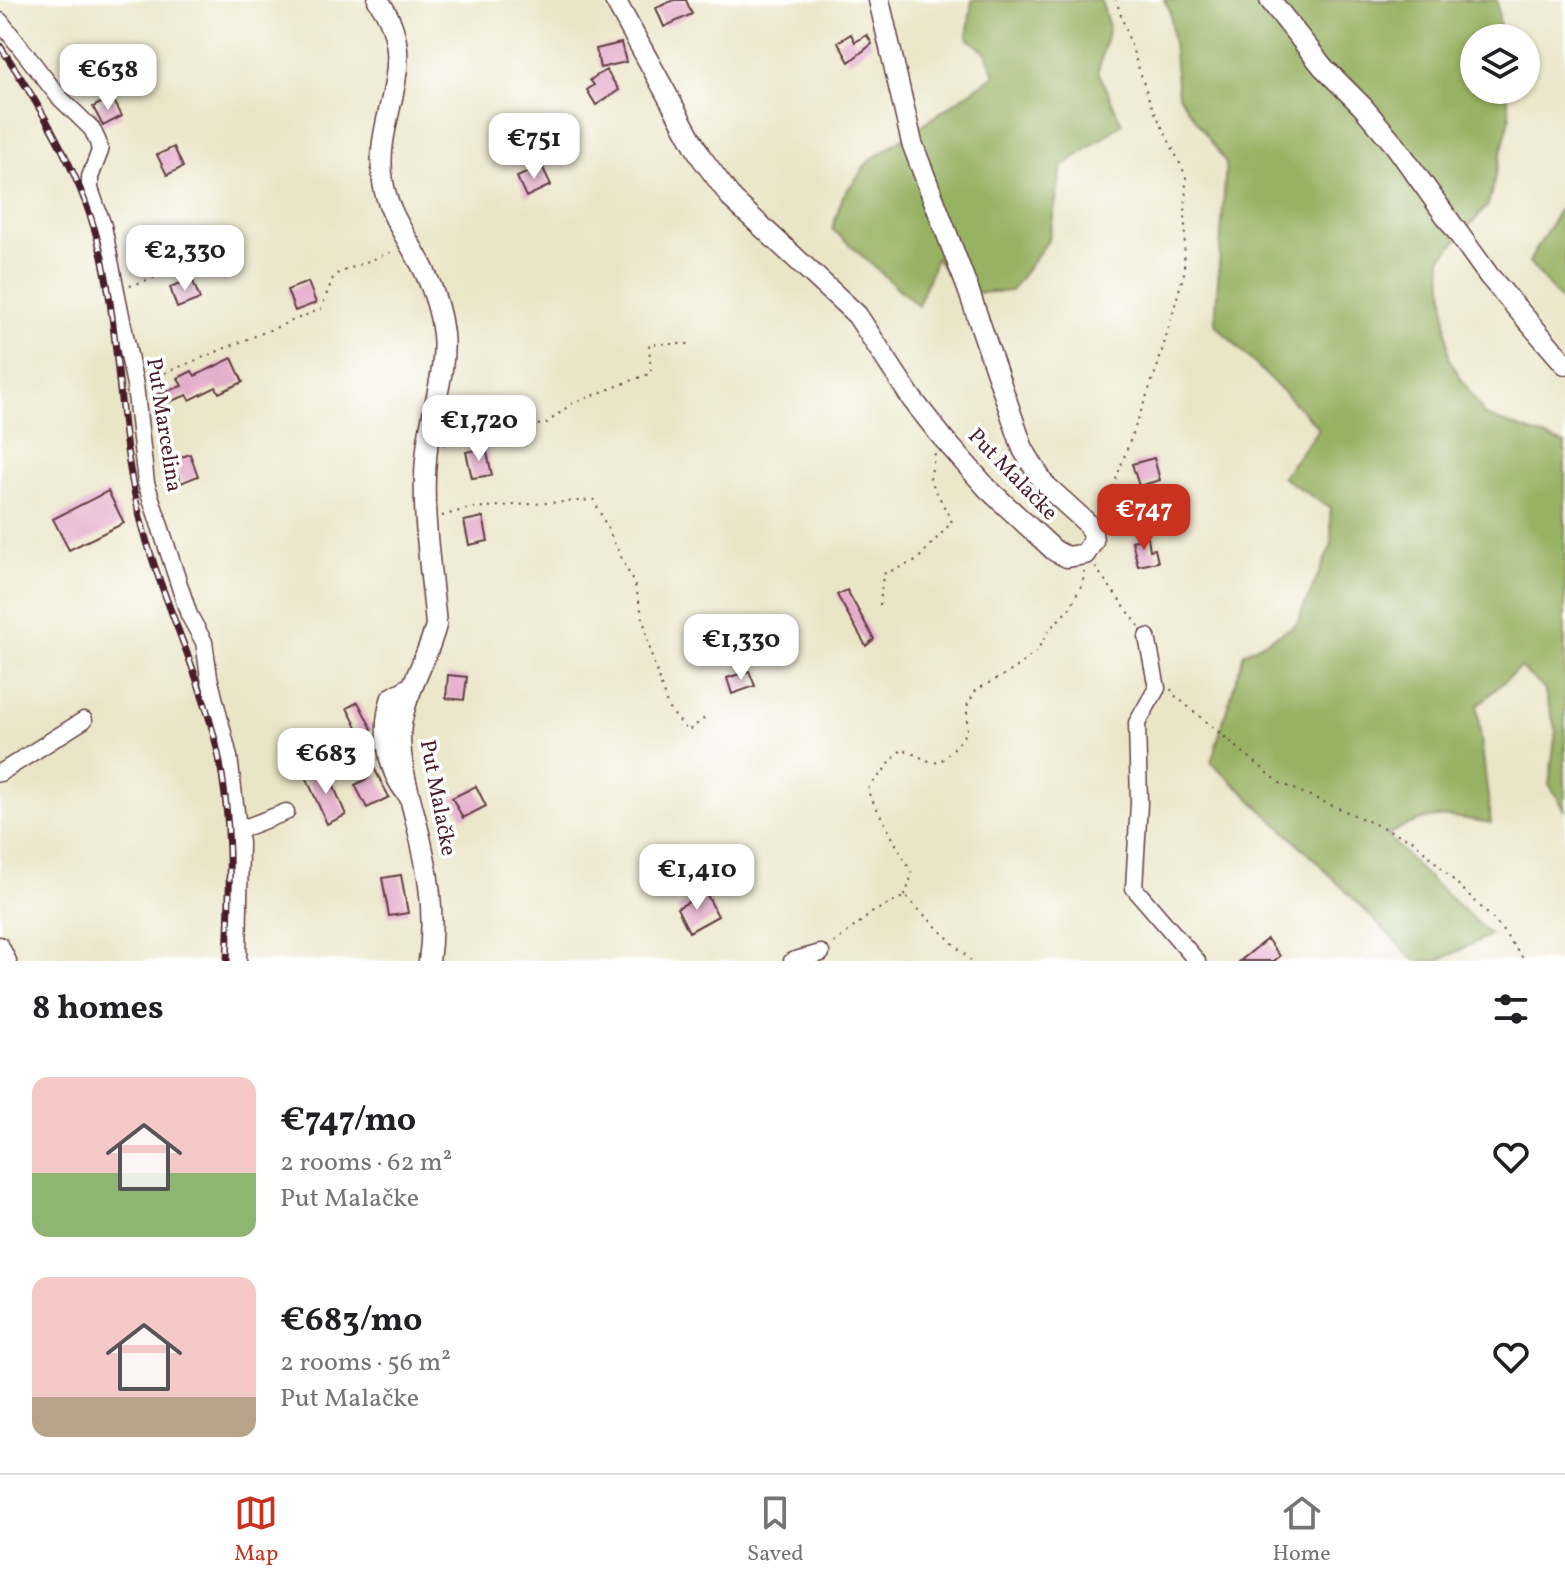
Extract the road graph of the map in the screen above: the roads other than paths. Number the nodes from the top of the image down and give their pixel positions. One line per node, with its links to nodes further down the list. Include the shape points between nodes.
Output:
1 (378, 0): 16 (main road, Put Malačke, via 389,15 398,62 381,158 383,183 390,207 425,271 443,334 427,449 426,521 436,625 400,734 432,898)
2 (615, 0): 3 (main road, Put Malačke, via 694,145 733,200 857,315 912,399 987,488 1055,551 1078,557 1089,547 1086,522 1044,484 1023,449 912,143)
3 (879, 0)
4 (1270, 0): 6 (main road, via 1395,145 1489,276)
5 (0, 21): 11 (street, Put Marcelina, via 98,142 90,189 117,290 146,483 189,615 204,642)
6 (1565, 364)
7 (1147, 637): 18 (street, via 1157,688 1137,723 1134,888)
8 (84, 720): 9 (street)
9 (0, 773)
10 (286, 812): 11 (street)
11 (239, 830): 15 (street, Put Marcelina)
12 (0, 945): 14 (street)
13 (821, 953): 17 (street)
14 (8, 961)
15 (238, 961)
16 (429, 961)
17 (792, 961)
18 (1197, 961)

